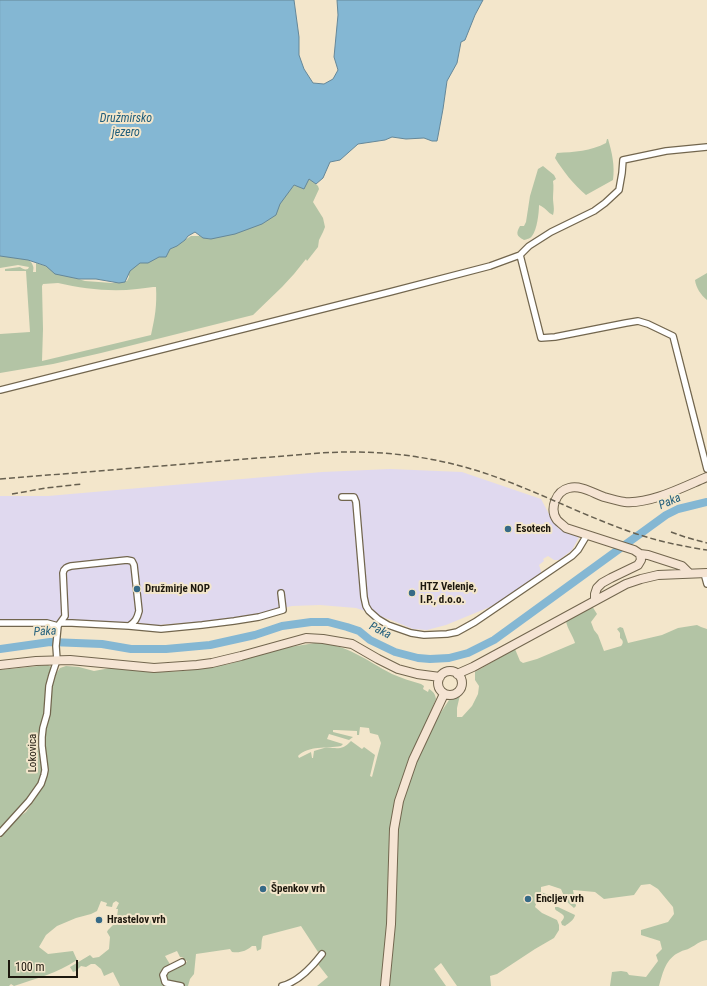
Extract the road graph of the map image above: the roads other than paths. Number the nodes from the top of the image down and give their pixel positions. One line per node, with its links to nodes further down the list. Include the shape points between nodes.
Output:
1 (707, 147): 2 (street, via 666,151 623,160 619,190 605,203 551,232)
2 (520, 255): 3 (street, via 490,266 390,292); 4 (street, via 541,338 638,321 673,336)
3 (0, 390)
4 (707, 469)
5 (707, 477): 7 (main road, via 661,496 636,502 616,500 577,487 563,490 554,504 556,518 566,528)
6 (342, 497): 7 (street, via 354,497 356,502 364,597 368,611 388,625 411,633 447,634 457,632 475,622 572,556)
7 (587, 535): 8 (main road)
8 (637, 552): 9 (main road, via 682,566); 13 (main road, via 641,560 638,565 602,583 597,588)
9 (689, 573): 10 (main road); 13 (main road, via 641,579)
10 (705, 573): 11 (street)
11 (707, 584)
12 (281, 593): 16 (street, via 283,610 259,616 161,629)
13 (595, 600): 19 (main road)
14 (0, 623): 15 (street)
15 (59, 624): 16 (street, via 72,622); 16 (street, via 66,612 63,573 66,567 127,560 132,561 134,565 139,611 136,621); 17 (street)
16 (129, 626)
17 (57, 660): 18 (main road); 20 (main road, via 154,668 197,665 306,638 352,644 398,669); 22 (street, Lokovica, via 49,686 42,737 44,775 29,801)
18 (0, 665)
19 (457, 674): 20 (main road, via 448,672); 21 (main road, via 461,682 460,690 452,695)
20 (440, 677): 21 (main road, via 439,690)
21 (444, 694): 27 (main road, via 413,760 399,801 394,829 391,924)
22 (0, 833)
23 (322, 954): 26 (street, via 296,979)
24 (182, 962): 25 (street, via 166,970 163,975 166,983)
25 (181, 986)
26 (282, 986)
27 (385, 986)

